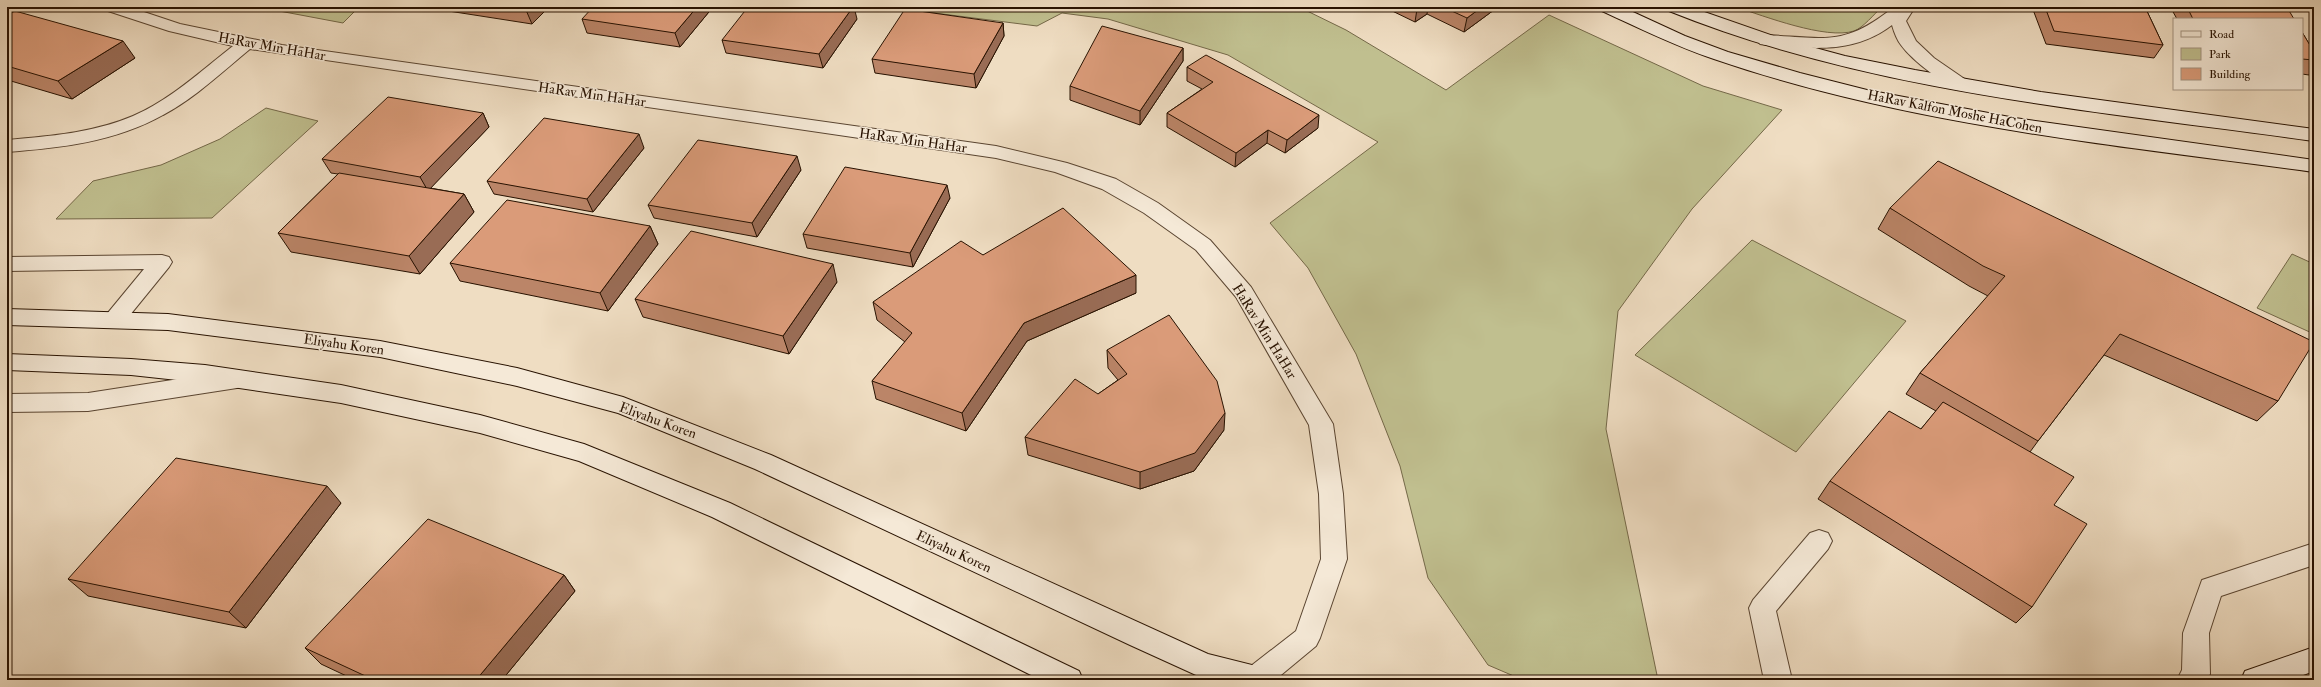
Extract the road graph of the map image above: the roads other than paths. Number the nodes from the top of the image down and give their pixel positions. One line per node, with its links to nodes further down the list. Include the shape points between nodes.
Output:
1 (114, 7): 7 (street, HaRav Min HaHar, via 172,26)
2 (1608, 7): 11 (street, HaRav Kalfon Moshe HaCohen, via 1721,55 1791,77 1881,99 2010,123)
3 (1675, 7): 6 (street, HaRav Kalfon Moshe HaCohen, via 1737,32)
4 (1904, 7): 6 (street, via 1873,31 1854,40 1826,43)
5 (1907, 7): 8 (street, via 1898,20 1908,43 1928,62)
6 (1766, 40): 8 (street, HaRav Kalfon Moshe HaCohen, via 1882,70)
7 (247, 43): 10 (street, via 184,94 156,112 117,128 77,138); 21 (street, HaRav Min HaHar, via 996,152 1060,167 1109,184 1151,208 1203,245 1244,292 1321,424 1331,494 1334,560 1306,638)
8 (1960, 84): 9 (street, HaRav Kalfon Moshe HaCohen)
9 (2314, 135)
10 (7, 146)
11 (2314, 166)
12 (7, 264): 14 (street, via 162,262)
13 (7, 317): 14 (street, Eliyahu Koren)
14 (113, 320): 21 (street, Eliyahu Koren, via 168,322 242,330 380,349 517,377 623,406 762,462 1138,637 1206,666)
15 (7, 362): 16 (street, via 131,367)
16 (237, 379): 17 (street, via 88,402); 22 (street, via 349,396 480,424 584,452 721,510)
17 (7, 403)
18 (1819, 541): 23 (street, via 1762,608)
19 (2314, 554): 24 (street, via 2211,588 2196,633 2196,674)
20 (2314, 659): 25 (street)
21 (1262, 679)
22 (1069, 680)
23 (1778, 680)
24 (2191, 680)
25 (2255, 680)

